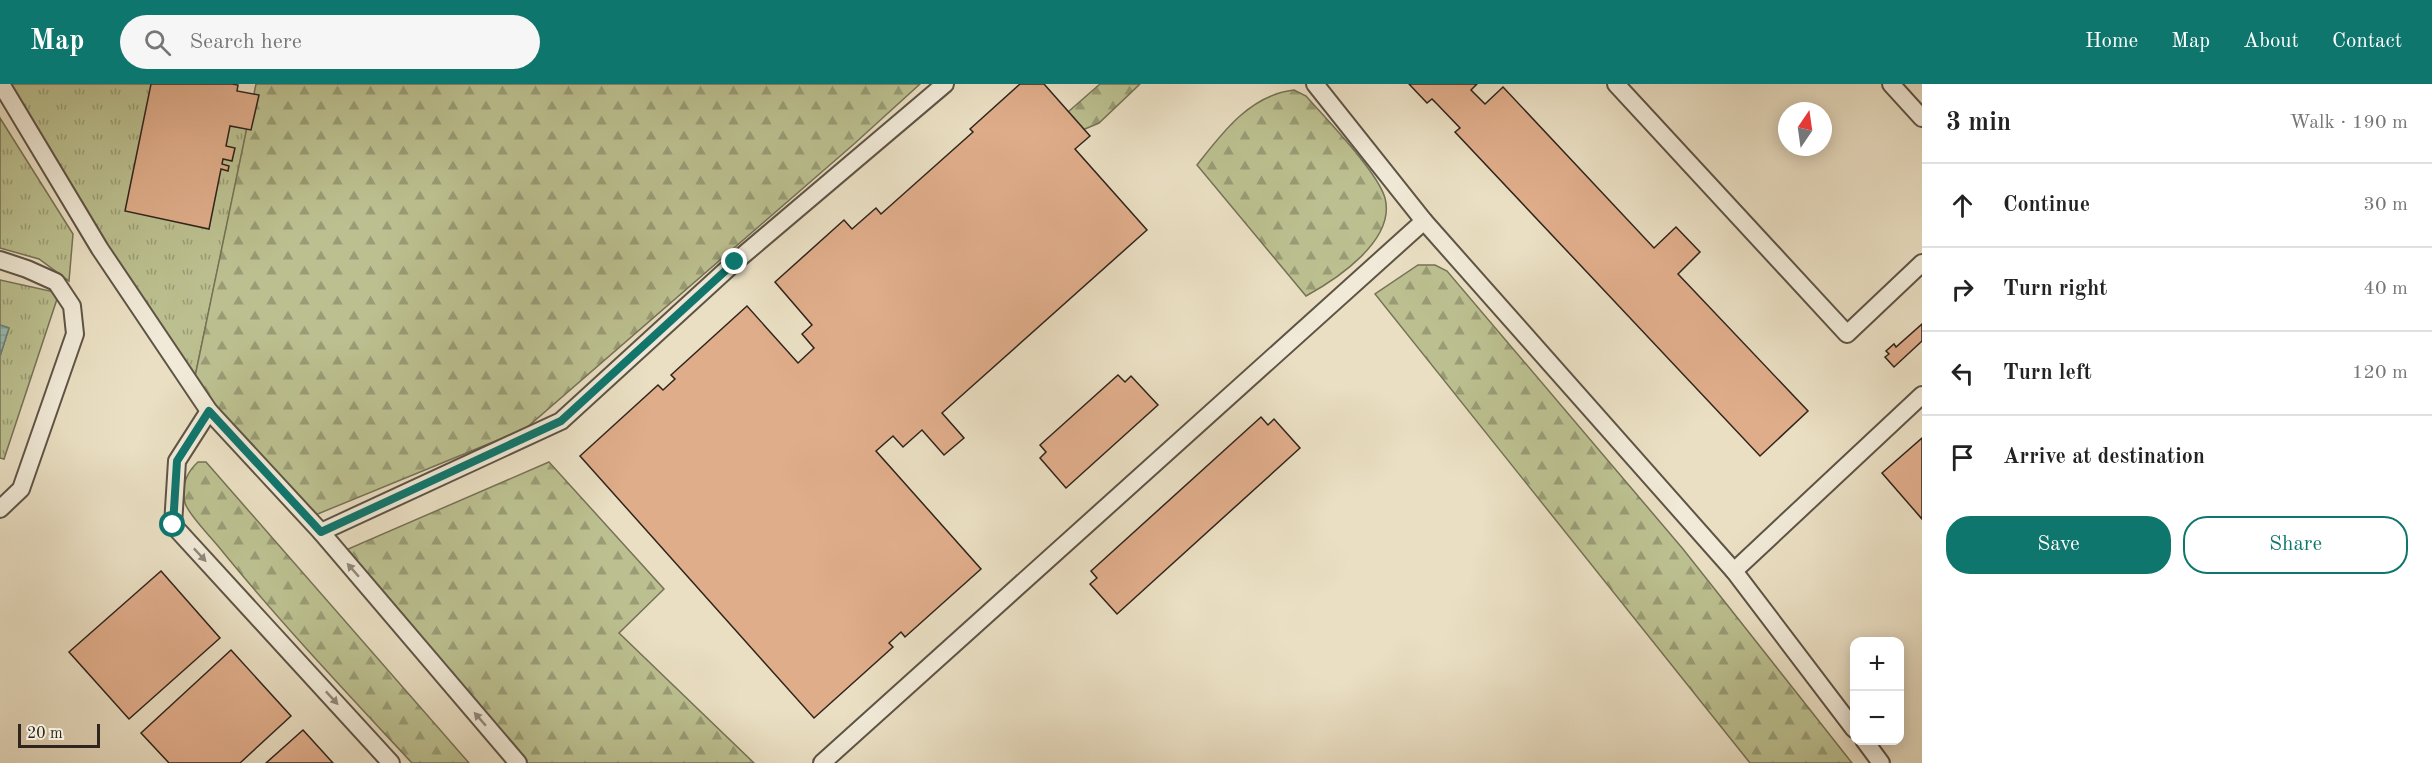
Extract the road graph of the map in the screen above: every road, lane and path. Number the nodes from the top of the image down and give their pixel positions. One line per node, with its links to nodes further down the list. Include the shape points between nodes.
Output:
1 (1, 84): 11 (lane, via 100,249)
2 (945, 84): 13 (lane, via 735,262 561,421)
3 (1315, 84): 7 (lane)
4 (1616, 84): 9 (lane, via 1847,334)
5 (1891, 84): 6 (lane)
6 (1922, 118)
7 (1424, 221): 14 (lane); 19 (lane)
8 (0, 260): 12 (lane, via 56,282 72,306 75,334 21,489)
9 (1922, 263)
10 (1922, 395): 14 (lane)
11 (209, 411): 13 (lane); 17 (lane, one-way to 17, via 177,461 173,525)
12 (0, 508)
13 (321, 532): 18 (lane, one-way to 13)
14 (1734, 571): 15 (lane)
15 (1850, 724)
16 (1867, 745): 20 (lane)
17 (392, 763)
18 (518, 763)
19 (822, 763)
20 (1881, 763)

